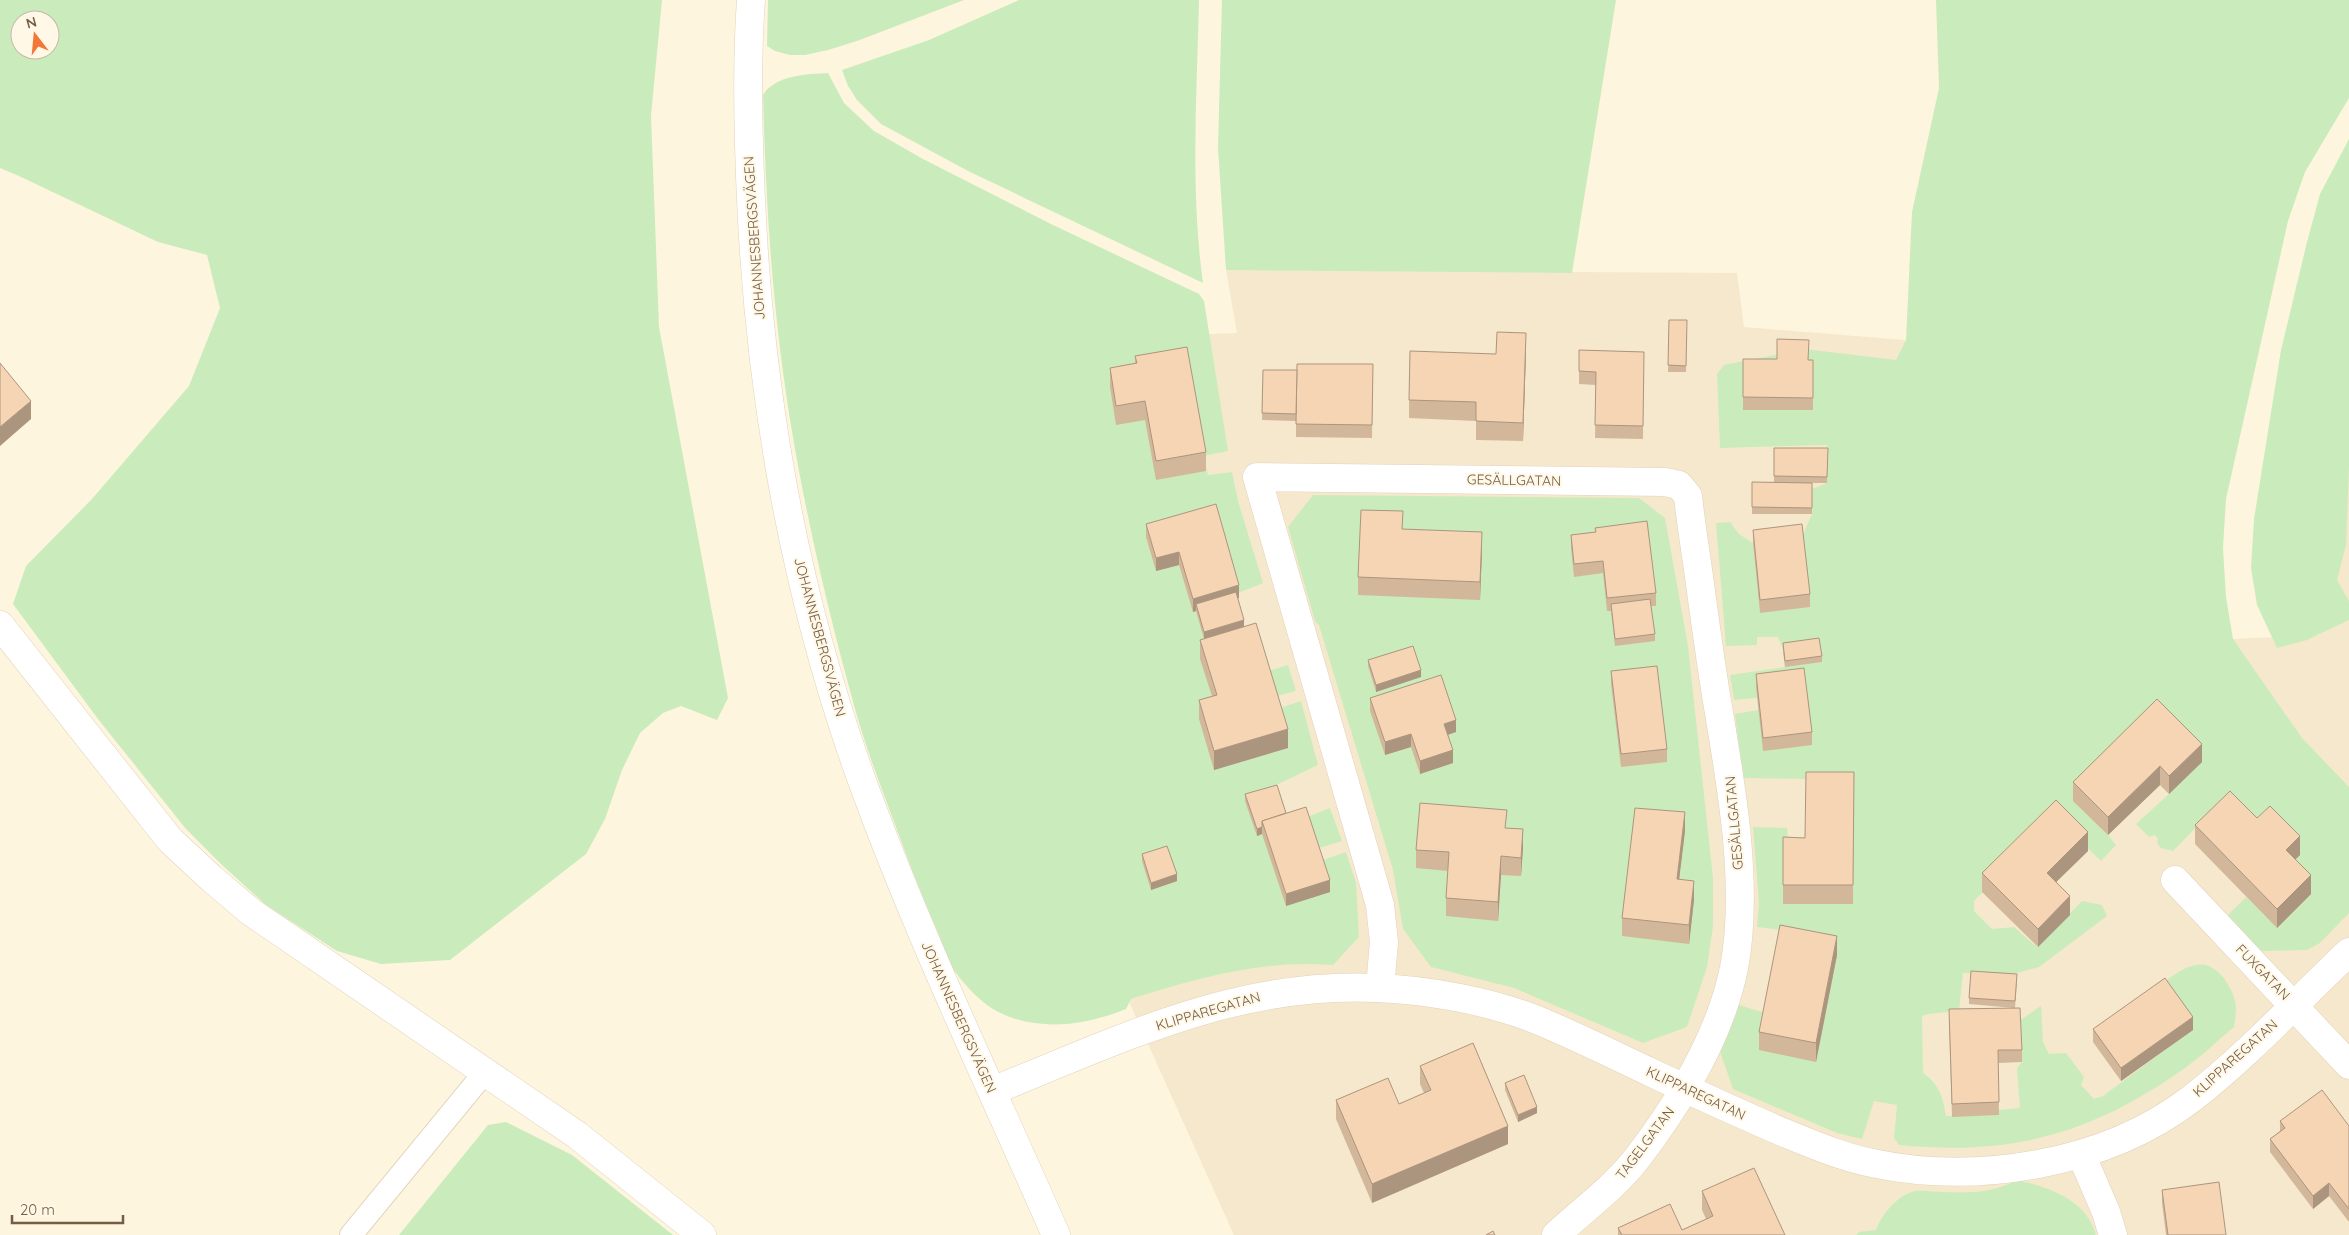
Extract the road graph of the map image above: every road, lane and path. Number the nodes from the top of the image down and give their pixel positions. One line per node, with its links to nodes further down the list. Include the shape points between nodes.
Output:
1 (750, 0): 10 (street, JOHANNESBERGSVÄGEN, via 749,152 754,274 779,464 803,580 835,698 864,787 926,945)
2 (0, 625): 8 (street, via 170,840 212,879 251,912)
3 (2175, 880): 6 (street, FUXGATAN)
4 (2349, 952): 6 (street, KLIPPAREGATAN)
5 (1380, 988): 9 (street, KLIPPAREGATAN, via 1481,1003 1534,1019); 9 (street, GESÄLLGATAN, via 1384,942 1380,905 1257,477 1655,482 1679,486 1688,496 1730,774 1739,884 1734,968 1716,1026); 10 (street, KLIPPAREGATAN, via 1330,987 1284,991 1224,1003 1166,1021)
6 (2294, 1004): 7 (street, FUXGATAN); 11 (street, KLIPPAREGATAN, via 2217,1078 2188,1101 2159,1120)
7 (2349, 1065)
8 (485, 1072): 12 (lane); 13 (street, via 577,1135)
9 (1685, 1088): 11 (street, KLIPPAREGATAN, via 1826,1150 1870,1163 1919,1171 1977,1172); 15 (street, TAGELGATAN, via 1637,1158 1603,1195)
10 (992, 1090): 14 (street, JOHANNESBERGSVÄGEN)
11 (2081, 1154): 16 (street)
12 (351, 1235)
13 (702, 1235)
14 (1056, 1235)
15 (1556, 1235)
16 (2113, 1235)

